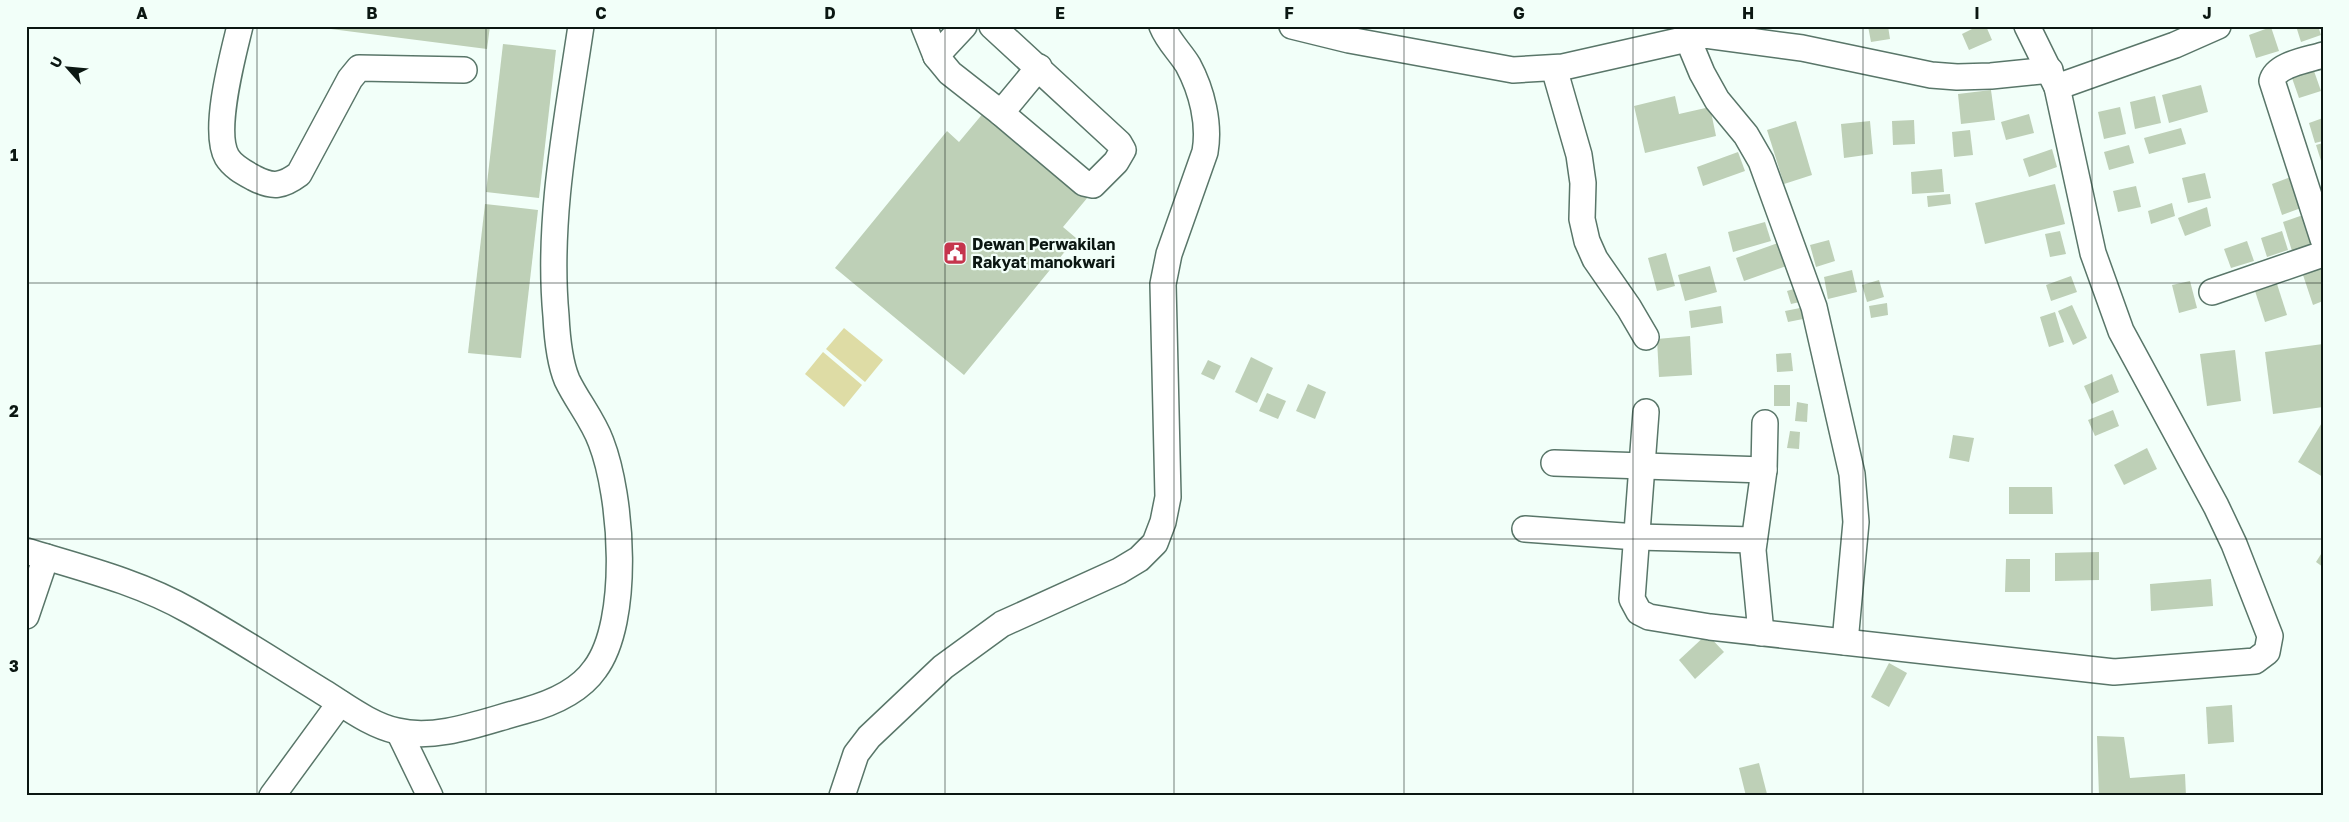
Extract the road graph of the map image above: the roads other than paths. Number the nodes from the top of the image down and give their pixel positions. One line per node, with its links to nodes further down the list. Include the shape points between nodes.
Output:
1 (240, 26): 15 (street, via 227,82 222,136 224,148 228,159 242,171 263,183 276,186 299,174 359,68)
2 (581, 26): 35 (street, via 555,215 555,315 562,366 602,444 615,505 619,585 609,641 592,674 560,698 538,707 440,732)
3 (924, 26): 12 (street)
4 (964, 26): 12 (street)
5 (992, 26): 13 (street)
6 (1162, 26): 38 (street, via 1193,77 1208,137 1169,254 1163,284 1168,497 1155,544 1119,571 1002,624 943,667 869,737 856,754)
7 (1292, 26): 14 (street, via 1497,68)
8 (2027, 26): 16 (street)
9 (2218, 26): 16 (street, via 2175,45)
10 (1687, 37): 14 (street); 16 (street, via 1728,37 1802,48 1942,76); 33 (street, via 1718,100 1746,134 1761,161 1814,307 1852,474 1856,522)
11 (2323, 55): 18 (street, via 2279,70 2272,81)
12 (936, 56): 17 (street, via 950,74)
13 (1039, 68): 17 (street); 17 (street, via 1119,142 1122,150 1116,162 1096,183 1088,185)
14 (1554, 68): 21 (street, via 1579,155 1583,183 1582,219 1587,241 1595,259)
15 (464, 70)
16 (2053, 78): 33 (street, via 2093,253 2109,300 2140,368 2234,544 2265,620 2270,636 2269,646 2263,657 2255,661 2114,672)
17 (1001, 113)
18 (2323, 239)
19 (2323, 254): 20 (street)
20 (2212, 292)
21 (1646, 337)
22 (1646, 412): 25 (street)
23 (1765, 423): 26 (street)
24 (1554, 463): 25 (street)
25 (1642, 465): 26 (street); 28 (street)
26 (1764, 470): 29 (street)
27 (1525, 529): 28 (street)
28 (1637, 537): 29 (street); 32 (street, via 1632,599 1639,612 1666,621)
29 (1754, 540): 32 (street)
30 (36, 554): 31 (street); 34 (street, via 108,575 167,598)
31 (26, 616)
32 (1761, 633): 33 (street)
33 (1846, 642)
34 (340, 703): 35 (street); 36 (street)
35 (398, 732): 37 (street)
36 (272, 796)
37 (430, 796)
38 (842, 796)

